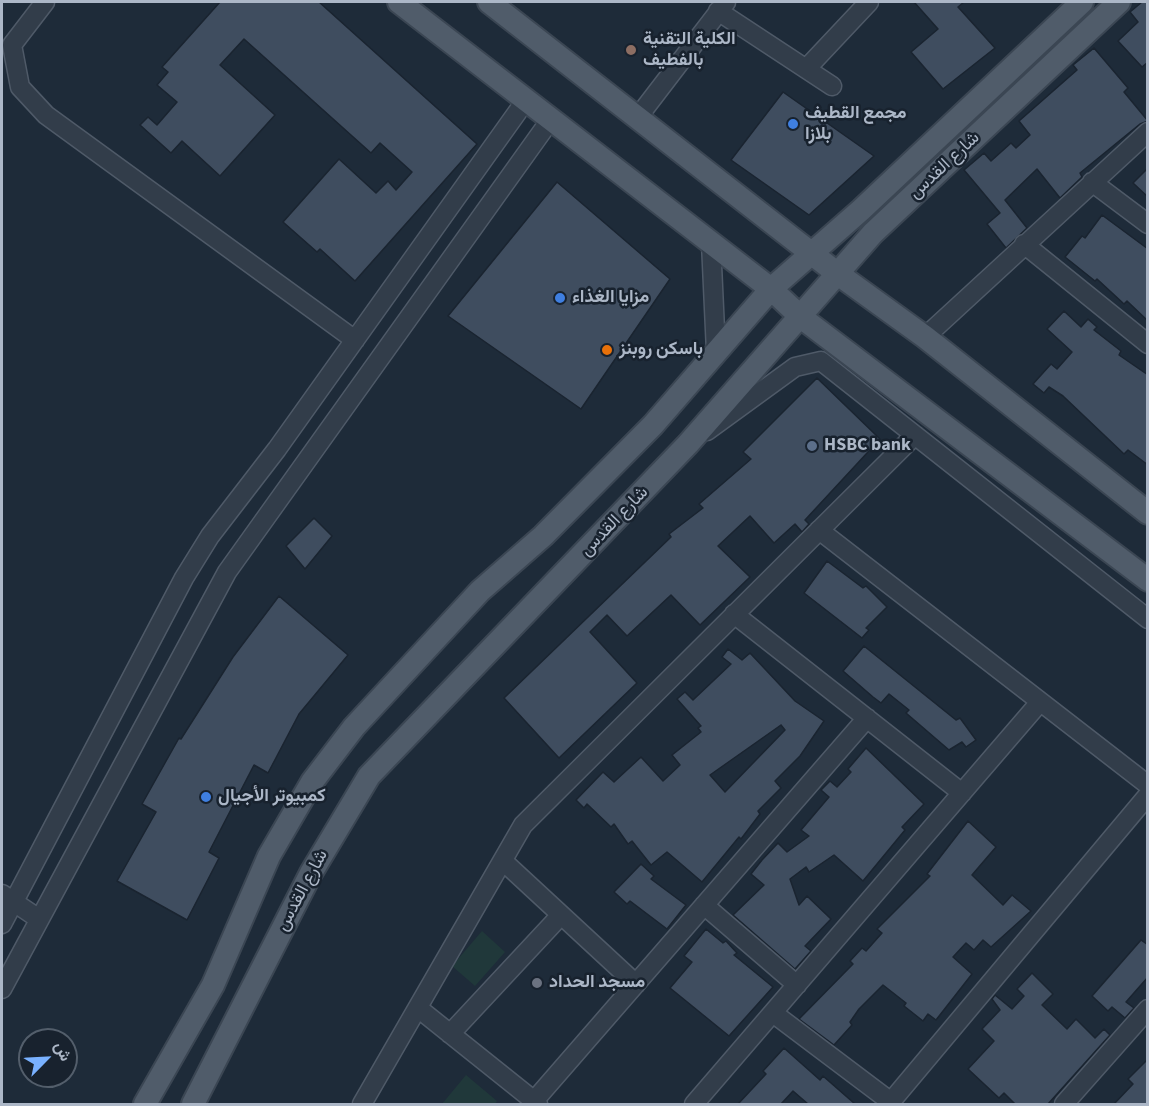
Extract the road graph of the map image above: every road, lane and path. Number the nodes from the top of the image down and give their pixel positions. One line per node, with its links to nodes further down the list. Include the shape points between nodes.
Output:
1 (45, 2): 23 (street, via 12,45 20,87 46,115)
2 (399, 2): 10 (main road)
3 (489, 2): 11 (main road)
4 (870, 2): 8 (street)
5 (1082, 2): 18 (main road)
6 (1119, 2): 19 (main road, شارع القدس, via 873,233)
7 (722, 6): 8 (street); 11 (street)
8 (806, 69): 9 (street)
9 (832, 86)
10 (526, 100): 12 (main road); 23 (street)
11 (638, 117): 18 (main road)
12 (551, 119): 16 (main road); 42 (street, via 227,572)
13 (1148, 132): 14 (street)
14 (1092, 182): 15 (street); 17 (street)
15 (1148, 224)
16 (711, 243): 20 (main road); 25 (street)
17 (1024, 244): 22 (street); 24 (street)
18 (812, 252): 19 (main road); 20 (main road)
19 (838, 274): 21 (main road, شارع القدس); 22 (main road)
20 (771, 289): 21 (main road); 25 (main road)
21 (802, 318): 27 (main road, شارع القدس); 30 (main road)
22 (925, 337): 28 (main road)
23 (355, 340): 39 (street, via 210,536)
24 (1148, 344)
25 (716, 352): 53 (main road, via 653,425 420,653 354,727 312,782 269,856 213,985)
26 (915, 435): 27 (street, via 821,361 795,368); 29 (street); 32 (street)
27 (688, 444): 54 (main road, شارع القدس, via 369,776 311,873)
28 (1148, 513)
29 (819, 530): 31 (street); 33 (street)
30 (1148, 580)
31 (734, 614): 34 (street); 38 (street, via 523,825)
32 (1148, 619)
33 (1040, 702): 35 (street); 36 (street)
34 (867, 718): 36 (street); 40 (street)
35 (1148, 785)
36 (962, 793): 45 (street)
37 (1148, 795): 52 (street)
38 (503, 861): 41 (street); 47 (street)
39 (7, 898): 42 (street); 43 (street)
40 (705, 905): 44 (street); 45 (street)
41 (561, 915): 44 (street); 50 (street)
42 (39, 920): 46 (street)
43 (2, 924)
44 (636, 984): 51 (street)
45 (797, 985): 49 (street)
46 (2, 989)
47 (418, 1008): 50 (street); 55 (street)
48 (1148, 1010): 57 (street)
49 (772, 1013): 52 (street); 56 (street)
50 (450, 1034): 51 (street)
51 (536, 1103)
52 (890, 1103)
53 (145, 1104)
54 (193, 1104)
55 (362, 1104)
56 (694, 1104)
57 (1064, 1104)

